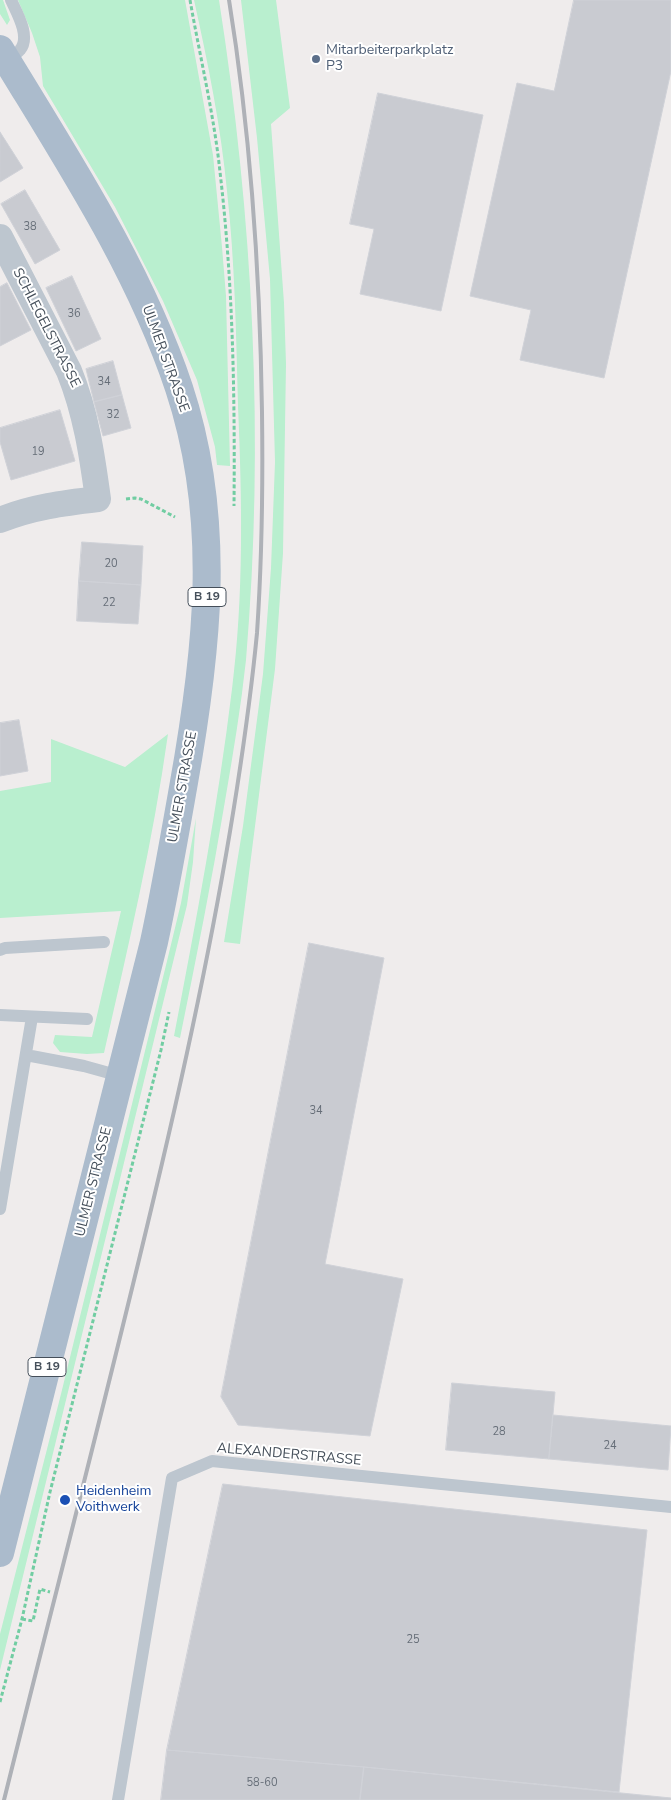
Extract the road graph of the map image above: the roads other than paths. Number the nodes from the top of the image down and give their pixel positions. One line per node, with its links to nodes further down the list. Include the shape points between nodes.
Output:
1 (11, 0): 2 (lane, via 24,42 20,50)
2 (4, 55): 11 (main road, ULMER STRASSE / B 19, via 94,205 147,307 184,406 204,516 208,580 194,730 154,942)
3 (0, 237): 4 (street, SCHLEGELSTRASSE, via 78,392 90,441 98,499 38,507)
4 (0, 520)
5 (104, 942): 6 (lane)
6 (0, 950)
7 (0, 1015): 8 (lane)
8 (32, 1017): 9 (lane); 10 (lane)
9 (87, 1019)
10 (26, 1056): 11 (lane); 12 (lane)
11 (120, 1076): 14 (main road, ULMER STRASSE / B 19)
12 (0, 1209)
13 (671, 1507): 15 (lane, ALEXANDERSTRASSE, via 212,1461 172,1478)
14 (0, 1553)
15 (118, 1800)

